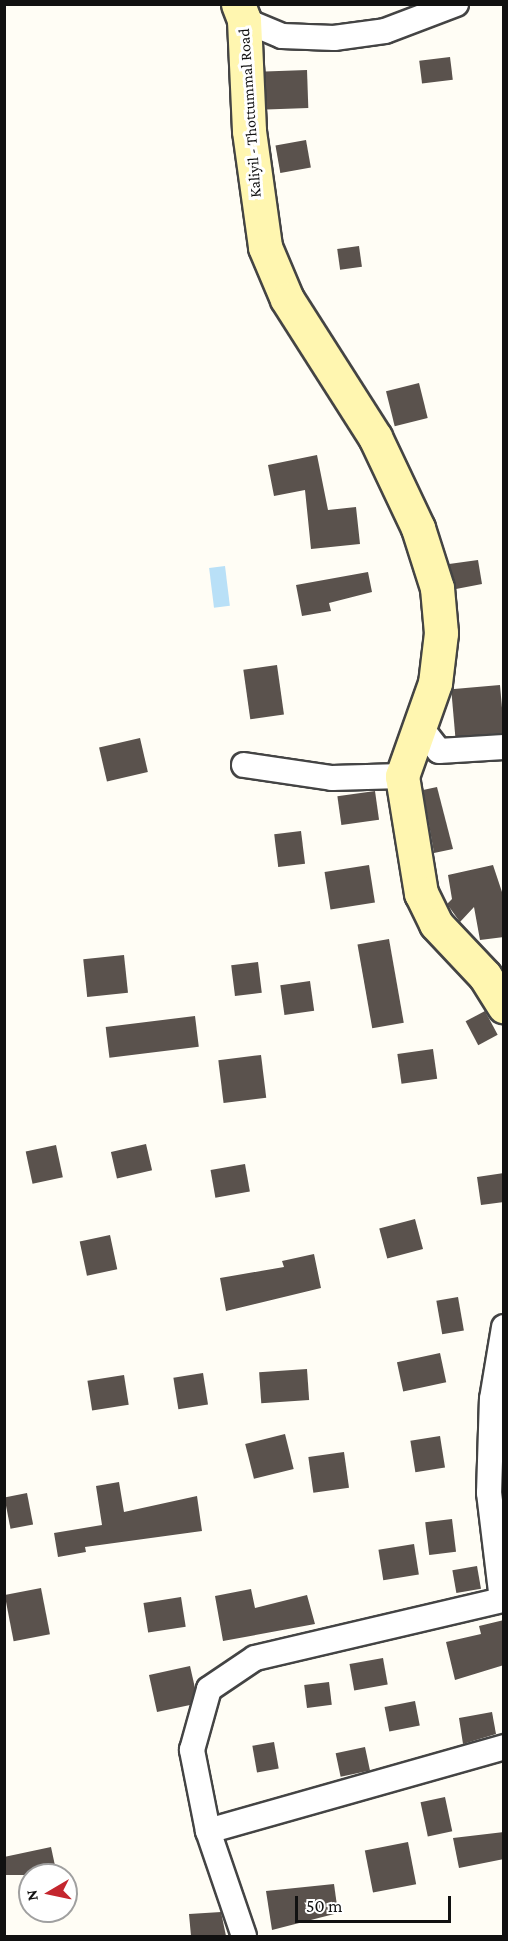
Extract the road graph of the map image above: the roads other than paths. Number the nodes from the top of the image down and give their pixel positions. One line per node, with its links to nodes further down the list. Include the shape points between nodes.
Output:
1 (456, 4): 2 (street, via 385,31 333,38 282,36)
2 (241, 12): 3 (main road, Kaliyil - Thottummal Road, via 249,131 265,247 287,299 375,437 418,528 437,588 441,633 435,683)
3 (420, 728): 4 (street, via 438,751); 6 (main road, Kaliyil - Thottummal Road)
4 (504, 747)
5 (244, 765): 6 (street, via 332,778)
6 (402, 776): 7 (main road, Kaliyil - Thottummal Road, via 421,893 436,924 485,976)
7 (504, 1006)
8 (504, 1327): 10 (street, via 492,1399 489,1493 502,1600 255,1658 209,1689 192,1750)
9 (504, 1747): 10 (street)
10 (208, 1831): 11 (street)
11 (244, 1936)

